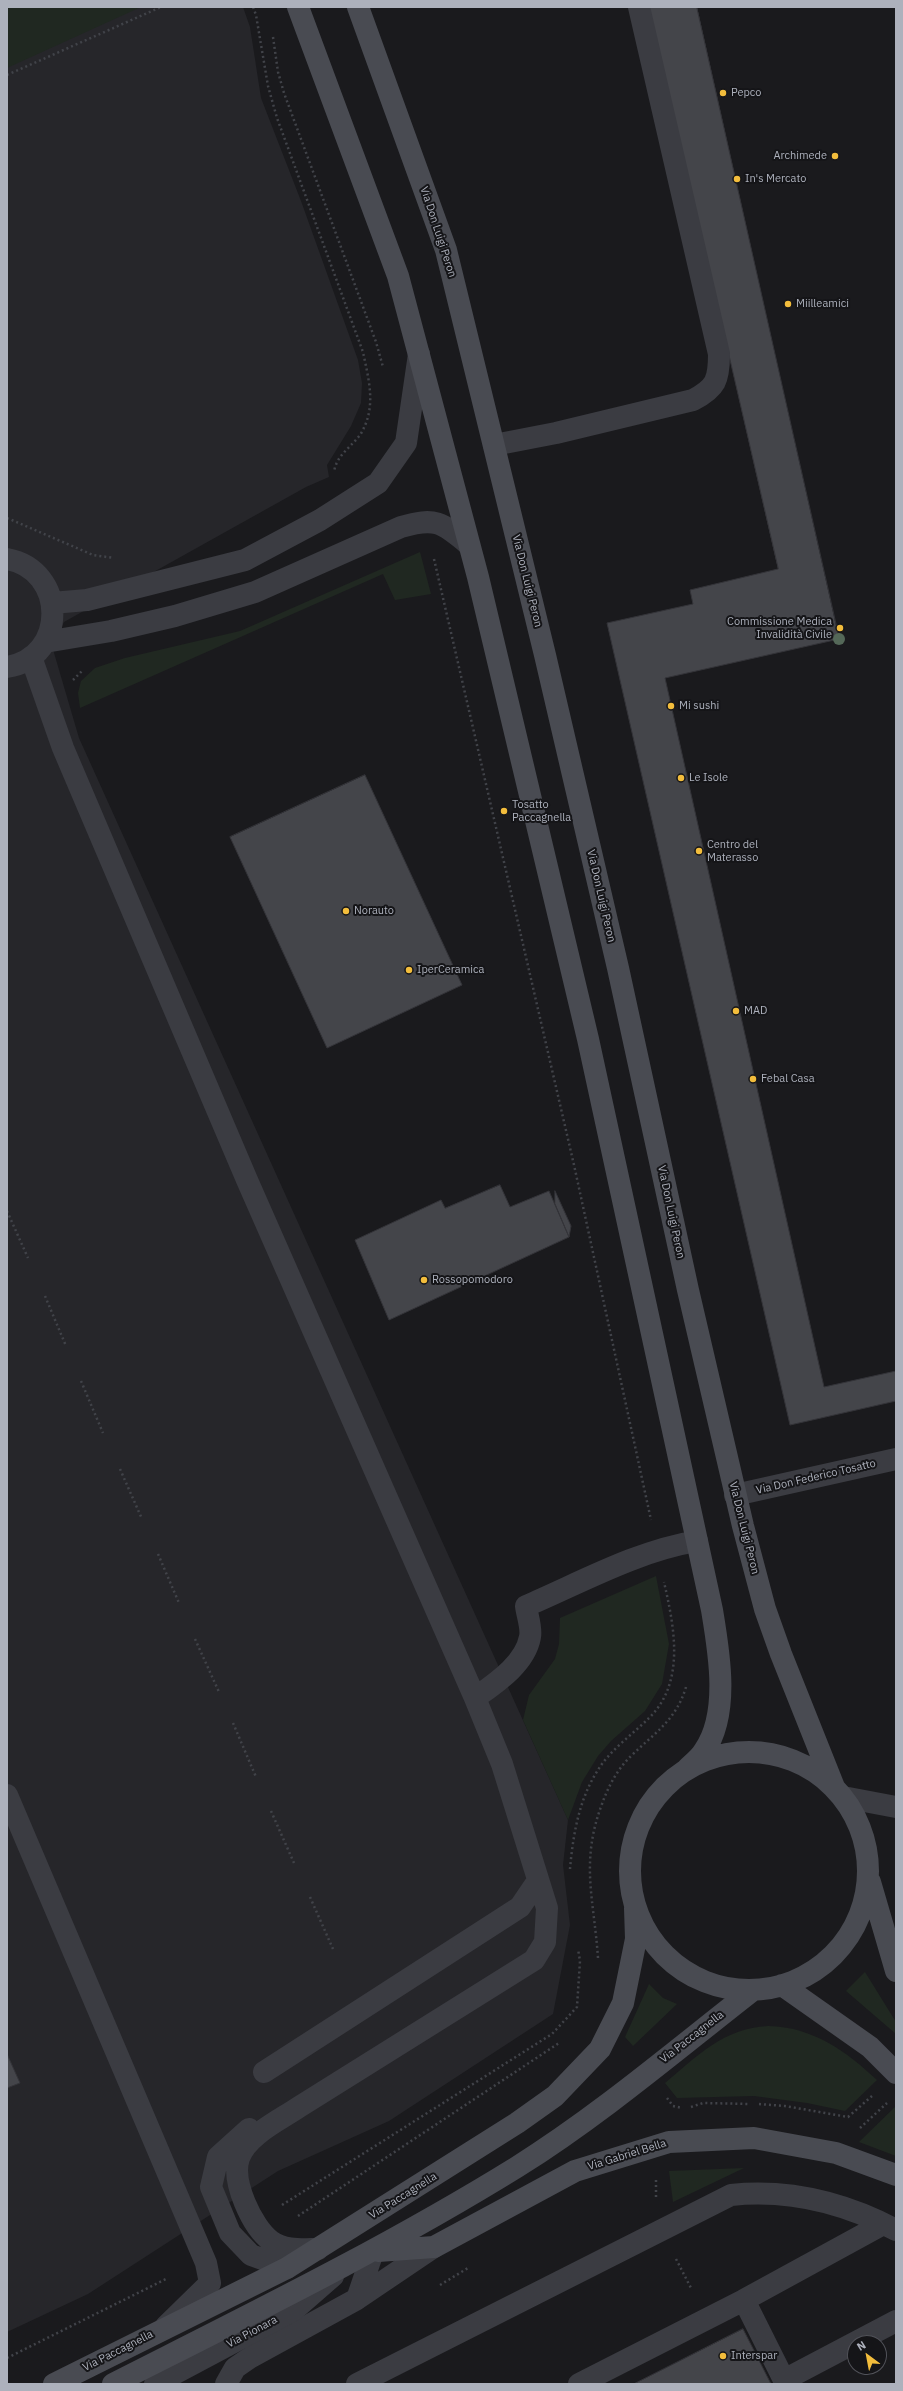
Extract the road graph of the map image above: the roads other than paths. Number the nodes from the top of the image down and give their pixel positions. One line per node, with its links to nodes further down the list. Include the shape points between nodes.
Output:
1 (298, 7): 4 (street, via 398,276)
2 (358, 7): 5 (street, Via Don Luigi Peron, via 446,250)
3 (639, 7): 5 (street, via 719,354 716,382 707,393 693,400)
4 (419, 354): 6 (street); 8 (street, via 406,443 378,483 320,520 245,560 87,600)
5 (494, 445): 12 (street, Via Don Luigi Peron, via 616,960)
6 (468, 544): 9 (street, via 443,524 415,523 255,592 175,616); 13 (street, via 512,714 588,1039)
7 (7, 559): 8 (street, via 24,565 37,575 47,588)
8 (52, 603): 9 (street, via 51,630)
9 (38, 650): 10 (street, via 16,665); 14 (street, via 66,755 247,1180)
10 (7, 667)
11 (896, 1459): 12 (street, Via Don Federico Tosatto)
12 (735, 1495): 16 (street, Via Don Luigi Peron, via 765,1609)
13 (697, 1541): 14 (street, via 657,1550 526,1606 531,1635 522,1657 499,1680); 15 (street, via 718,1648 719,1709 714,1733 704,1752)
14 (475, 1698): 20 (street, via 502,1764)
15 (687, 1769): 16 (street, via 708,1759 730,1753 752,1751 775,1754 796,1761 816,1773); 21 (street, via 666,1785 649,1805 637,1829 630,1855 630,1881)
16 (838, 1792): 18 (street); 19 (street, via 854,1815 862,1835 867,1855)
17 (7, 1795): 38 (street, via 206,2263 210,2283)
18 (896, 1808)
19 (868, 1876): 22 (street); 23 (street, via 863,1905 851,1932 832,1955 809,1974)
20 (537, 1882): 25 (street, via 520,1907); 27 (street, via 547,1908 547,1922 545,1942 534,1960)
21 (635, 1908): 24 (street, via 648,1936 668,1959 693,1977 722,1987); 31 (street, Via Paccagnella, via 636,1939 625,1996 600,2049 555,2096 517,2124)
22 (896, 1971)
23 (782, 1985): 24 (street); 26 (street, via 870,2047)
24 (753, 1990): 32 (street, Via Paccagnella, via 540,2152)
25 (264, 2072)
26 (896, 2072)
27 (299, 2107): 31 (street, via 261,2132 248,2144 239,2159 240,2193 254,2222 271,2241 293,2249); 33 (street, via 269,2117 246,2131 218,2157 211,2187 230,2233 251,2256)
28 (896, 2175): 30 (street, Via Gabriel Bella, via 836,2153 754,2138 669,2142 575,2171)
29 (890, 2227): 36 (street); 44 (street, via 836,2204 771,2194 731,2195)
30 (434, 2247): 32 (street, Via Gabriel Bella); 35 (street)
31 (318, 2249): 33 (street, Via Paccagnella)
32 (373, 2252): 34 (street, Via Paccagnella); 35 (street)
33 (287, 2268): 38 (street, Via Paccagnella)
34 (341, 2269): 40 (street, Via Pionara, via 294,2310); 42 (street, Via Paccagnella)
35 (357, 2299): 43 (street, via 235,2368)
36 (744, 2300): 39 (street); 45 (street)
37 (896, 2321): 39 (street)
38 (164, 2328): 41 (street, Via Paccagnella)
39 (786, 2382)
40 (164, 2383)
41 (54, 2384)
42 (113, 2384)
43 (226, 2384)
44 (357, 2384)
45 (579, 2384)

